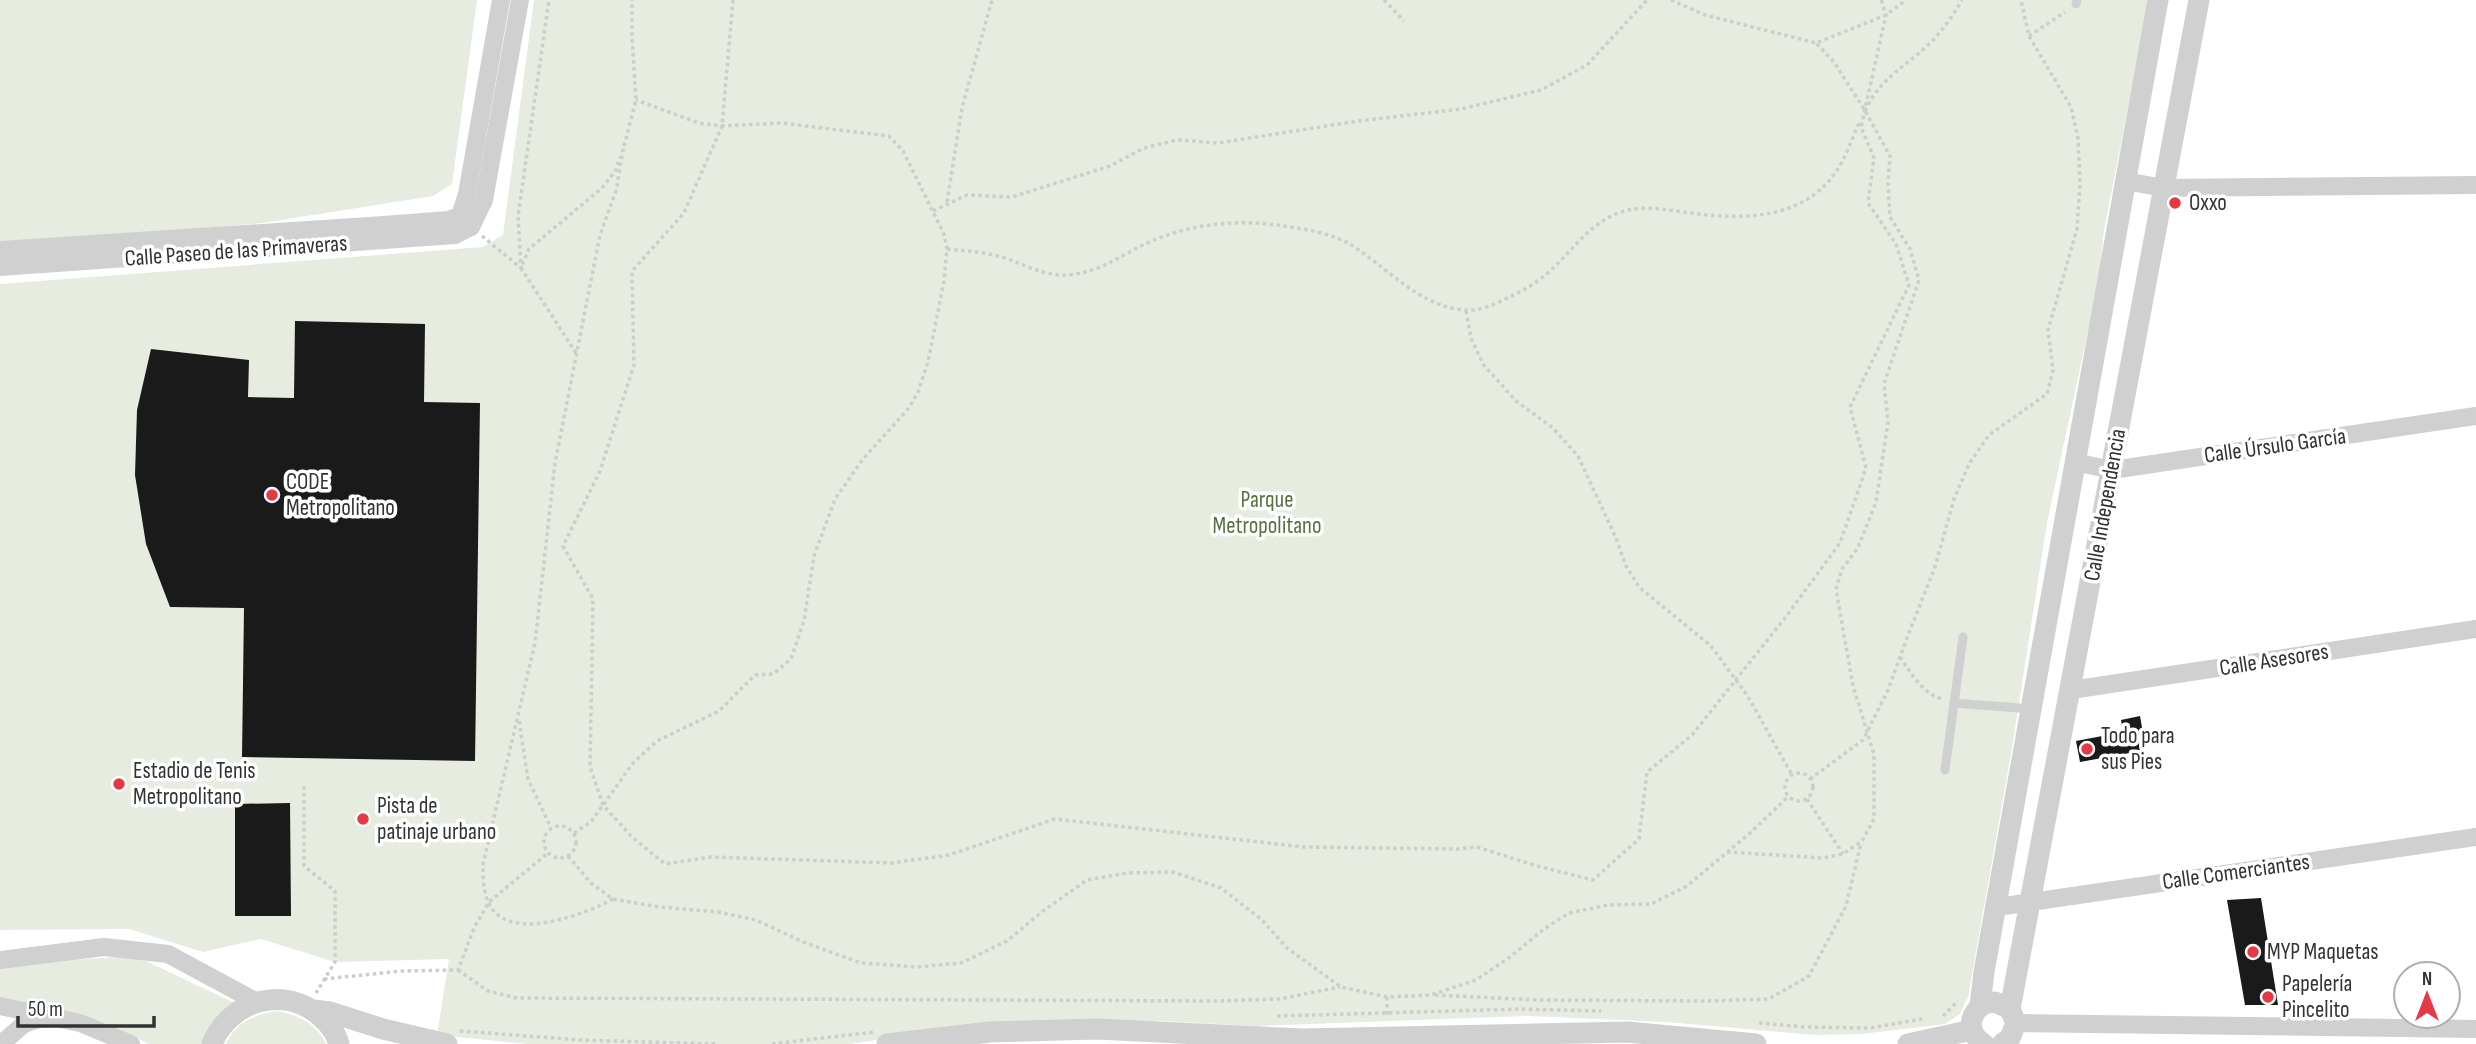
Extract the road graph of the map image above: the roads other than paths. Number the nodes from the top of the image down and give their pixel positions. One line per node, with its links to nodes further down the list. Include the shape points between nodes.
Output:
1 (501, 0): 8 (street)
2 (520, 0): 8 (street, via 484,200)
3 (2158, 0): 5 (street, Calle Independencia)
4 (2199, 0): 7 (street, Calle Independencia)
5 (2125, 181): 7 (street); 12 (street, Calle Independencia)
6 (2476, 185): 7 (street)
7 (2164, 188): 13 (street, Calle Independencia)
8 (466, 222): 9 (street, Calle Paseo de las Primaveras); 10 (street, Calle Paseo de las Primaveras, via 455,235)
9 (0, 250)
10 (0, 267)
11 (2476, 416): 13 (street, Calle Úrsulo García)
12 (2075, 462): 13 (street, Calle Úrsulo García); 18 (street, Calle Independencia)
13 (2112, 470): 16 (street, Calle Independencia)
14 (2476, 629): 16 (street, Calle Asesores)
15 (1963, 637): 17 (lane)
16 (2071, 690): 21 (street, Calle Independencia)
17 (1954, 703): 18 (lane); 19 (lane)
18 (2032, 709): 22 (street, Calle Independencia)
19 (1945, 770)
20 (2476, 837): 21 (street, Calle Comerciantes)
21 (2032, 902): 22 (street, Calle Comerciantes); 29 (street, Calle Independencia)
22 (1997, 907): 26 (street, Calle Independencia)
23 (0, 960): 24 (street, via 104,947 168,954)
24 (257, 1002): 27 (street, via 283,999); 39 (street, via 227,1019)
25 (0, 1006): 28 (street)
26 (1980, 1006): 29 (street, via 1995,1002); 33 (street, Calle Independencia, via 1971,1021)
27 (311, 1009): 31 (street, via 383,1029); 40 (street, via 328,1023)
28 (50, 1015): 37 (street, via 24,1024); 38 (street)
29 (2013, 1016): 30 (street); 44 (street, via 2010,1038)
30 (2476, 1029)
31 (452, 1037)
32 (1163, 1037): 35 (street); 41 (street, via 1044,1029)
33 (1978, 1037): 43 (street)
34 (1627, 1038): 36 (street); 42 (street)
35 (1373, 1040): 36 (street)
36 (1403, 1040)
37 (1, 1042)
38 (131, 1044)
39 (212, 1044)
40 (339, 1044)
41 (887, 1044)
42 (1756, 1044)
43 (1908, 1044)
44 (2002, 1044)

